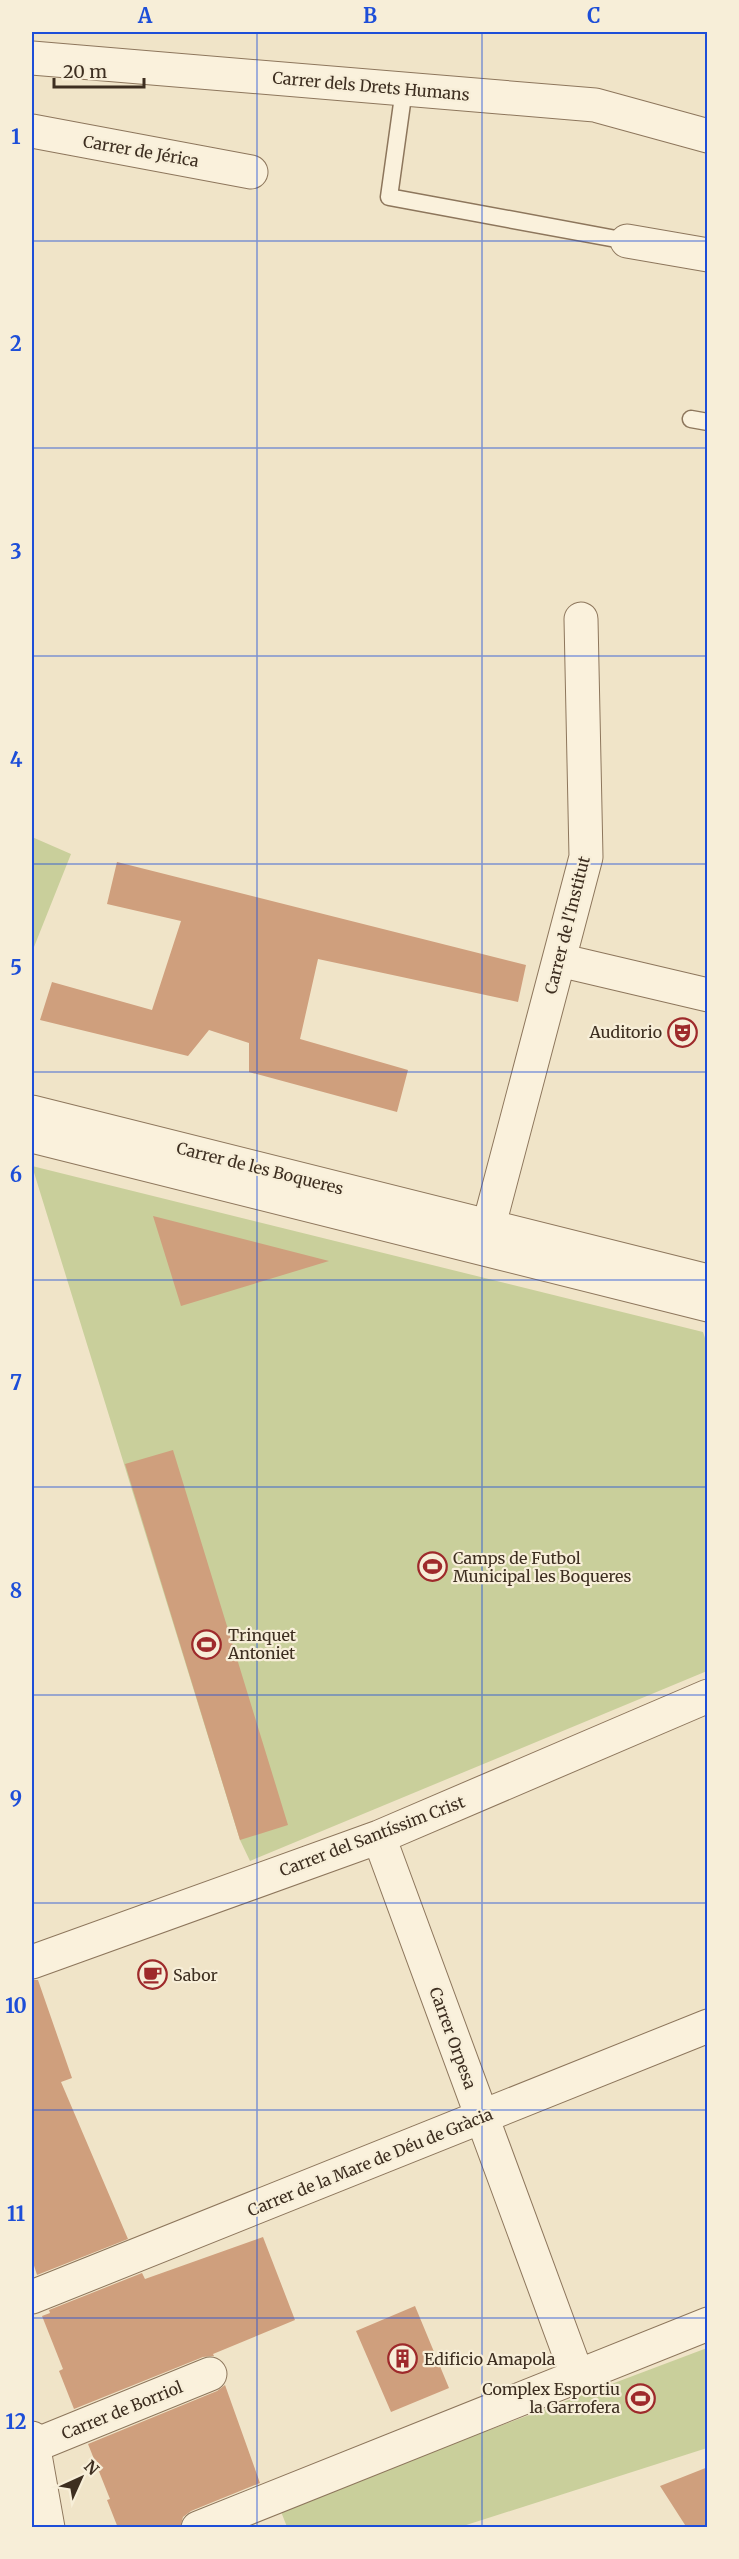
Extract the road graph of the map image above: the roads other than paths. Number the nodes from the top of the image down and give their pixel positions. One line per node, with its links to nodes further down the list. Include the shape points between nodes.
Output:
1 (32, 58): 2 (street, Carrer dels Drets Humans)
2 (404, 89): 4 (street, Carrer dels Drets Humans, via 595,105); 6 (lane, via 389,196)
3 (32, 131): 5 (street, Carrer de Jérica)
4 (708, 136)
5 (251, 172)
6 (627, 241): 7 (street)
7 (708, 255)
8 (581, 619): 9 (street, Carrer de l'Institut, via 586,856)
9 (559, 960): 10 (street); 13 (street, Carrer de l'Institut)
10 (708, 995)
11 (32, 1112): 13 (street, Carrer de les Boqueres)
12 (32, 1136): 13 (street, Carrer de les Boqueres)
13 (486, 1237): 14 (street, Carrer de les Boqueres); 15 (street, Carrer de les Boqueres)
14 (708, 1281)
15 (708, 1305)
16 (708, 1696): 17 (street, Carrer del Santíssim Crist)
17 (379, 1837): 18 (street, Carrer del Santíssim Crist); 20 (street, Carrer Orpesa)
18 (32, 1962)
19 (708, 2026): 20 (street, Carrer de la Mare de Déu de Gràcia)
20 (482, 2116): 21 (street, Carrer de la Mare de Déu de Gràcia); 24 (street, Carrer Orpesa)
21 (32, 2297)
22 (708, 2324): 24 (street)
23 (210, 2374): 25 (street, Carrer de Borriol)
24 (577, 2375): 27 (street)
25 (32, 2442): 26 (street)
26 (48, 2528)
27 (198, 2528)

